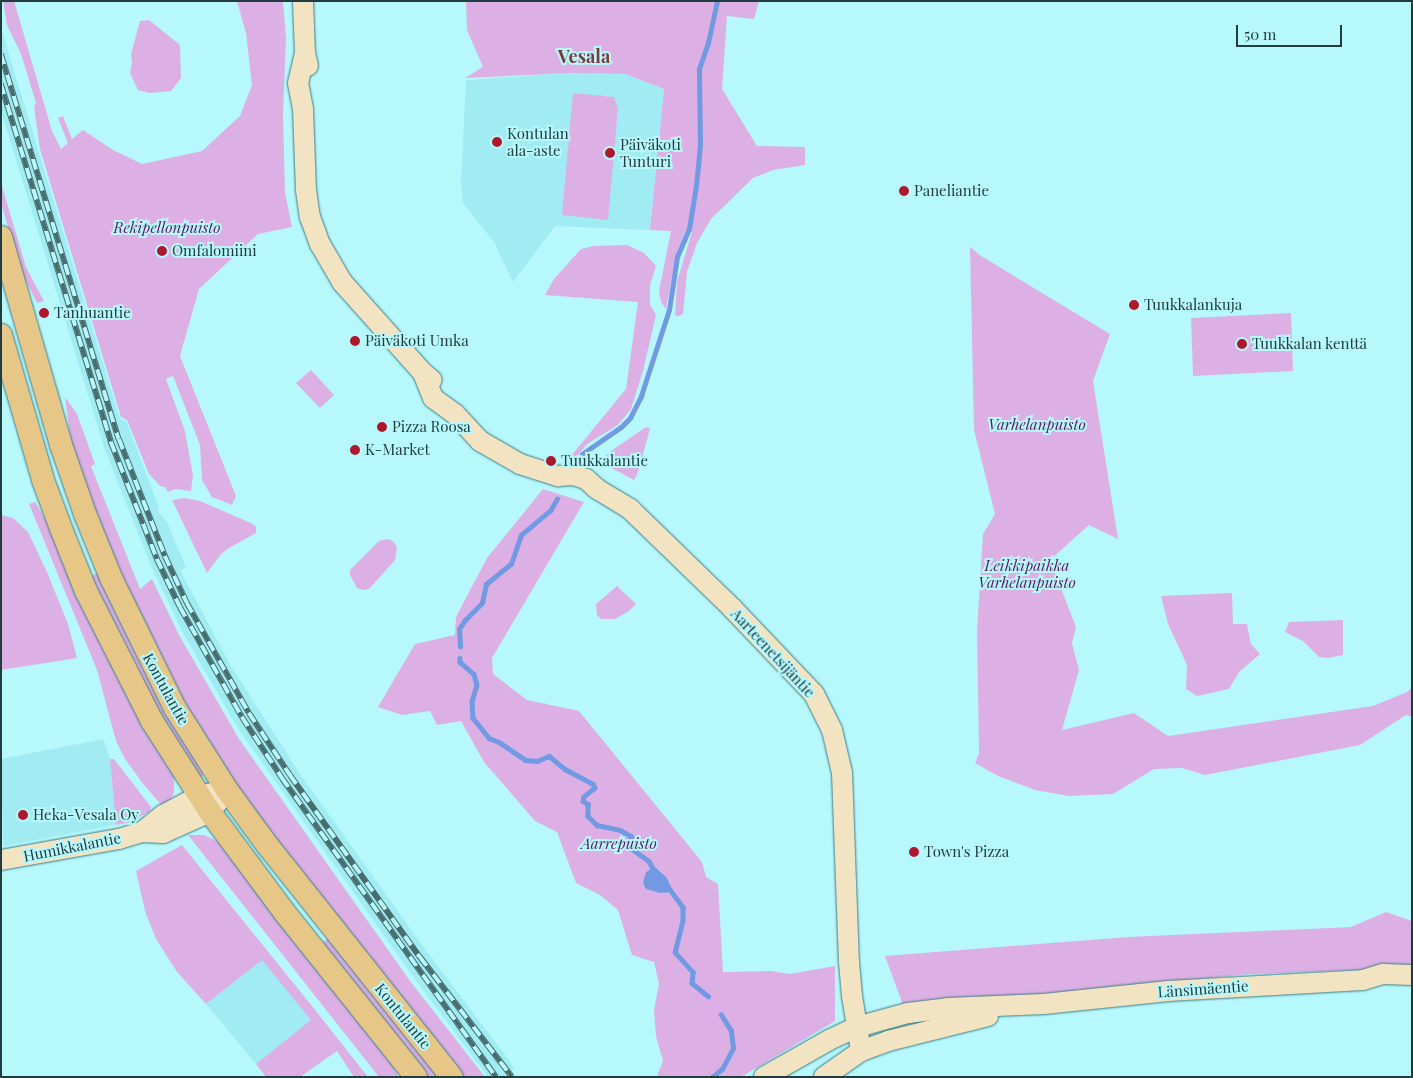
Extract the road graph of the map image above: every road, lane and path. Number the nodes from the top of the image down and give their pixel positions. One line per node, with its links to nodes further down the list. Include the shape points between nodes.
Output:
1 (303, 1): 11 (street, Aarteenetsijäntie, via 305,53 311,78 311,94 304,109 306,190 310,217 320,244 342,282 423,373 443,390 455,414 480,441 514,461 558,476 569,484 584,489 597,488 630,509 808,686 822,709 836,741 842,773 848,962)
2 (1, 237): 4 (main road, Kontulantie, via 61,445 105,564 175,708)
3 (1, 335): 5 (main road, Kontulantie, via 44,480 86,592 152,721)
4 (227, 790): 5 (street, Humikkalantie); 14 (main road, Kontulantie)
5 (204, 804): 6 (street, Humikkalantie, via 163,833 142,832); 13 (main road, Kontulantie, via 285,913)
6 (1, 860)
7 (1412, 975): 8 (street, Länsimäentie, via 1384,974)
8 (1363, 980): 9 (street, Länsimäentie, via 1383,987); 10 (street, Länsimäentie, via 1168,991)
9 (1412, 985)
10 (1044, 1004): 11 (street, Länsimäentie, via 940,1009 890,1017); 12 (street, Länsimäentie, via 930,1029)
11 (857, 1027): 12 (street, Aarteenetsijäntie); 15 (street, Länsimäentie)
12 (861, 1051): 16 (street, Länsimäentie)
13 (416, 1077)
14 (452, 1077)
15 (764, 1077)
16 (824, 1077)

